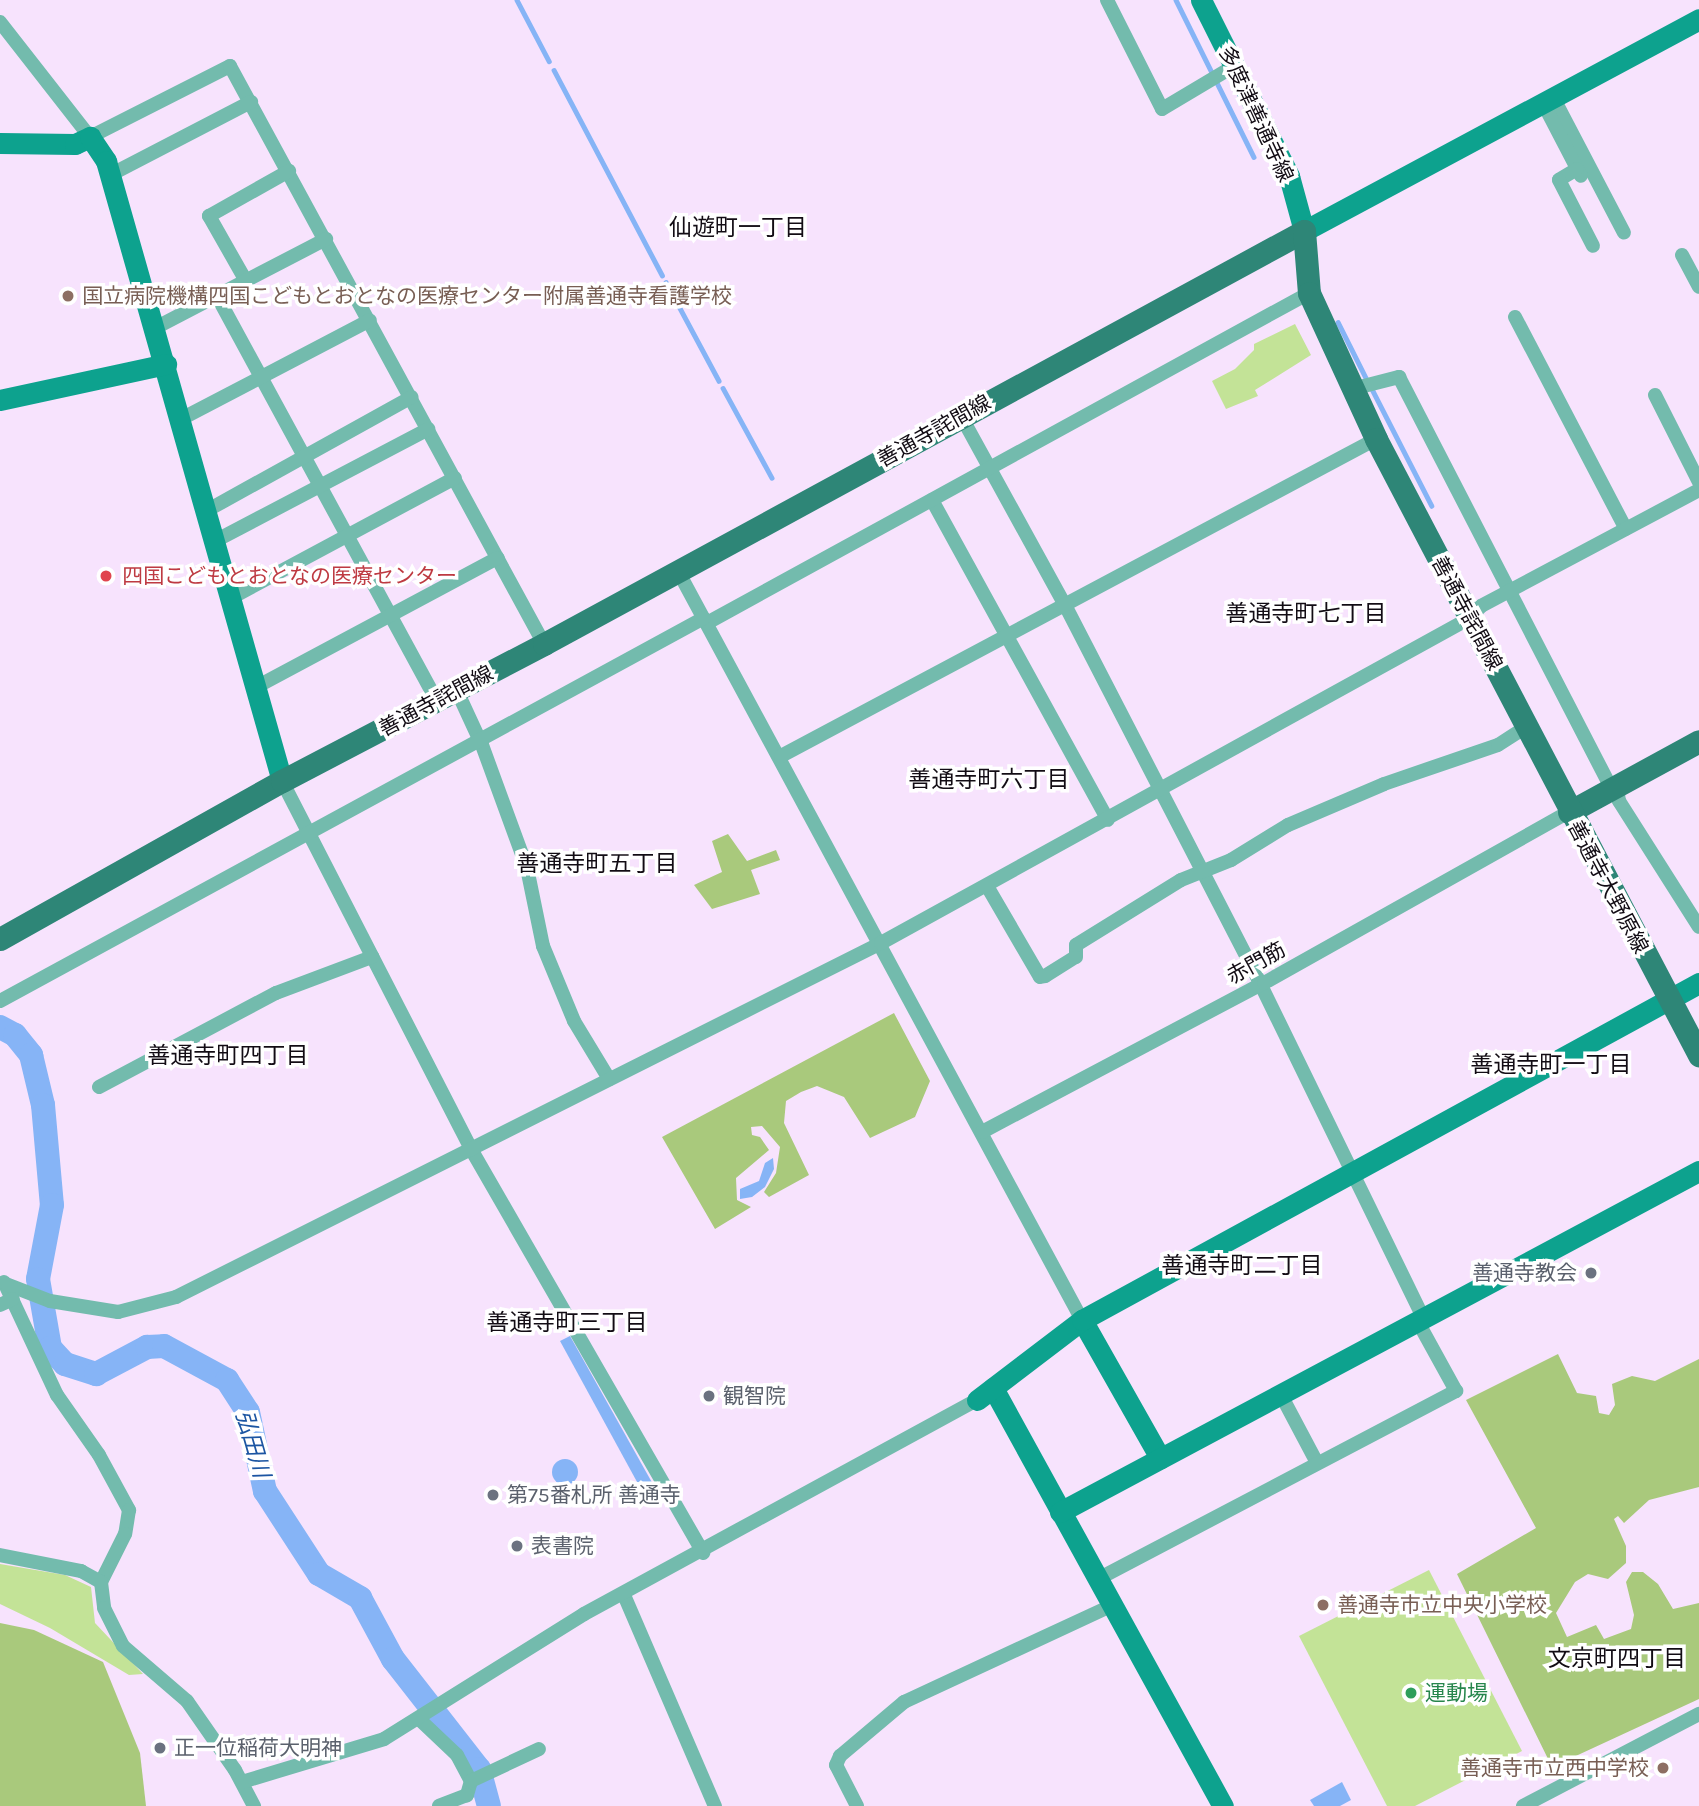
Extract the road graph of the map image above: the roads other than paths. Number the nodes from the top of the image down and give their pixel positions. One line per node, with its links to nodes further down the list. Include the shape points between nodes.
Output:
1 (1201, 0): 5 (street, 多度津善通寺線)
2 (1108, 1): 5 (street, via 1162,109)
3 (1699, 19): 6 (street)
4 (0, 22): 8 (street)
5 (1221, 74): 12 (street, 多度津善通寺線, via 1289,176)
6 (1548, 100): 12 (street); 13 (street); 15 (street, via 1579,173 1559,180)
7 (251, 102): 8 (street, via 230,66); 10 (street); 11 (street)
8 (90, 137): 9 (street, via 75,144); 11 (street)
9 (0, 143)
10 (289, 171): 14 (street); 17 (street, via 209,216)
11 (110, 175): 23 (street)
12 (1304, 231): 19 (main road, 善通寺詫間線); 30 (main road, 善通寺詫間線)
13 (1624, 233)
14 (326, 239): 17 (street); 22 (street)
15 (1594, 246)
16 (1682, 256): 18 (street)
17 (246, 281): 20 (street)
18 (1699, 287)
19 (1309, 293): 26 (main road, 善通寺詫間線); 35 (street)
20 (217, 296): 23 (street); 25 (street)
21 (1515, 317): 42 (street)
22 (370, 320): 25 (street); 28 (street)
23 (155, 328): 24 (street)
24 (166, 364): 29 (street); 31 (street)
25 (261, 377): 31 (street); 34 (street)
26 (1352, 389): 33 (main road, 善通寺詫間線); 47 (street, via 1399,377)
27 (1655, 395): 37 (street)
28 (411, 397): 32 (street); 34 (street)
29 (0, 400)
30 (961, 416): 35 (street); 46 (main road, 善通寺詫間線)
31 (181, 419): 41 (street)
32 (428, 429): 36 (street); 38 (street)
33 (1376, 439): 49 (street); 51 (main road, 善通寺詫間線)
34 (304, 456): 38 (street); 41 (street)
35 (989, 466): 40 (street); 49 (street)
36 (455, 478): 43 (street); 45 (street)
37 (1699, 482)
38 (321, 486): 43 (street); 44 (street)
39 (1699, 490): 42 (street)
40 (932, 500): 52 (street); 53 (street)
41 (206, 511): 44 (street)
42 (1626, 529): 47 (street)
43 (348, 536): 48 (street); 50 (street)
44 (215, 541): 48 (street)
45 (498, 558): 50 (street); 54 (street)
46 (678, 571): 52 (street); 54 (main road, 善通寺詫間線)
47 (1511, 591): 51 (street, via 1481,606); 62 (street)
48 (231, 598): 55 (street)
49 (1065, 605): 53 (street); 63 (street)
50 (390, 615): 55 (street); 56 (street)
51 (1469, 618): 57 (main road, 善通寺詫間線); 63 (street)
52 (705, 620): 59 (street); 60 (street)
53 (1004, 637): 60 (street); 65 (street)
54 (544, 644): 56 (main road, 善通寺詫間線)
55 (256, 688): 61 (street)
56 (447, 696): 59 (street); 61 (main road, 善通寺詫間線)
57 (1526, 727): 64 (main road, 善通寺詫間線); 67 (street, via 1498,745 1384,783 1288,825 1231,860)
58 (1699, 741): 62 (main road, 善通寺大野原線)
59 (481, 742): 66 (street); 78 (street, via 527,868 544,946 575,1021)
60 (781, 756): 71 (street)
61 (282, 781): 66 (street); 70 (main road, 善通寺詫間線)
62 (1615, 788): 64 (main road, 善通寺大野原線); 69 (street)
63 (1160, 792): 65 (street); 67 (street)
64 (1569, 812): 74 (street, 赤門筋); 75 (main road, 善通寺大野原線)
65 (1108, 820): 68 (street)
66 (309, 835): 72 (street); 76 (street)
67 (1201, 871): 68 (street, via 1076,945 1076,957 1040,977); 74 (street)
68 (987, 886): 71 (street)
69 (1699, 927)
70 (0, 939)
71 (881, 943): 78 (street); 80 (street)
72 (372, 957): 79 (street, via 276,993); 81 (street)
73 (1699, 983): 75 (street)
74 (1260, 985): 80 (street, 赤門筋); 82 (street)
75 (1667, 999): 77 (main road, 善通寺大野原線); 82 (street)
76 (0, 1001)
77 (1699, 1055)
78 (609, 1079): 81 (street)
79 (99, 1087)
80 (982, 1132): 87 (street)
81 (471, 1149): 84 (street, via 151,1307 118,1312 50,1301); 93 (street)
82 (1353, 1169): 86 (street); 87 (street)
83 (1699, 1171): 86 (street)
84 (3, 1281): 85 (street)
85 (7, 1302): 96 (street, via 57,1395 99,1455 129,1510 125,1534)
86 (1420, 1318): 88 (street); 91 (street, via 1456,1391)
87 (1082, 1320): 89 (street); 90 (street)
88 (1280, 1393): 90 (street); 91 (street)
89 (985, 1394): 92 (street); 93 (street)
90 (1160, 1458): 92 (street)
91 (1317, 1463): 95 (street)
92 (1060, 1512): 95 (street)
93 (703, 1553): 97 (street)
94 (0, 1555): 96 (street, via 81,1571)
95 (1096, 1580): 98 (street)
96 (101, 1582): 103 (street, via 104,1608 123,1646 187,1701)
97 (624, 1595): 100 (street, via 538,1641); 107 (street)
98 (1111, 1606): 108 (street, via 904,1702 840,1756 836,1765); 109 (street)
99 (1699, 1714): 104 (street)
100 (421, 1717): 102 (street, via 457,1755); 103 (street, via 384,1739 335,1757)
101 (539, 1749): 102 (street)
102 (471, 1781): 106 (street, via 467,1795)
103 (242, 1782): 105 (street)
104 (1525, 1805)
105 (254, 1806)
106 (439, 1806)
107 (715, 1806)
108 (857, 1806)
109 (1223, 1806)

